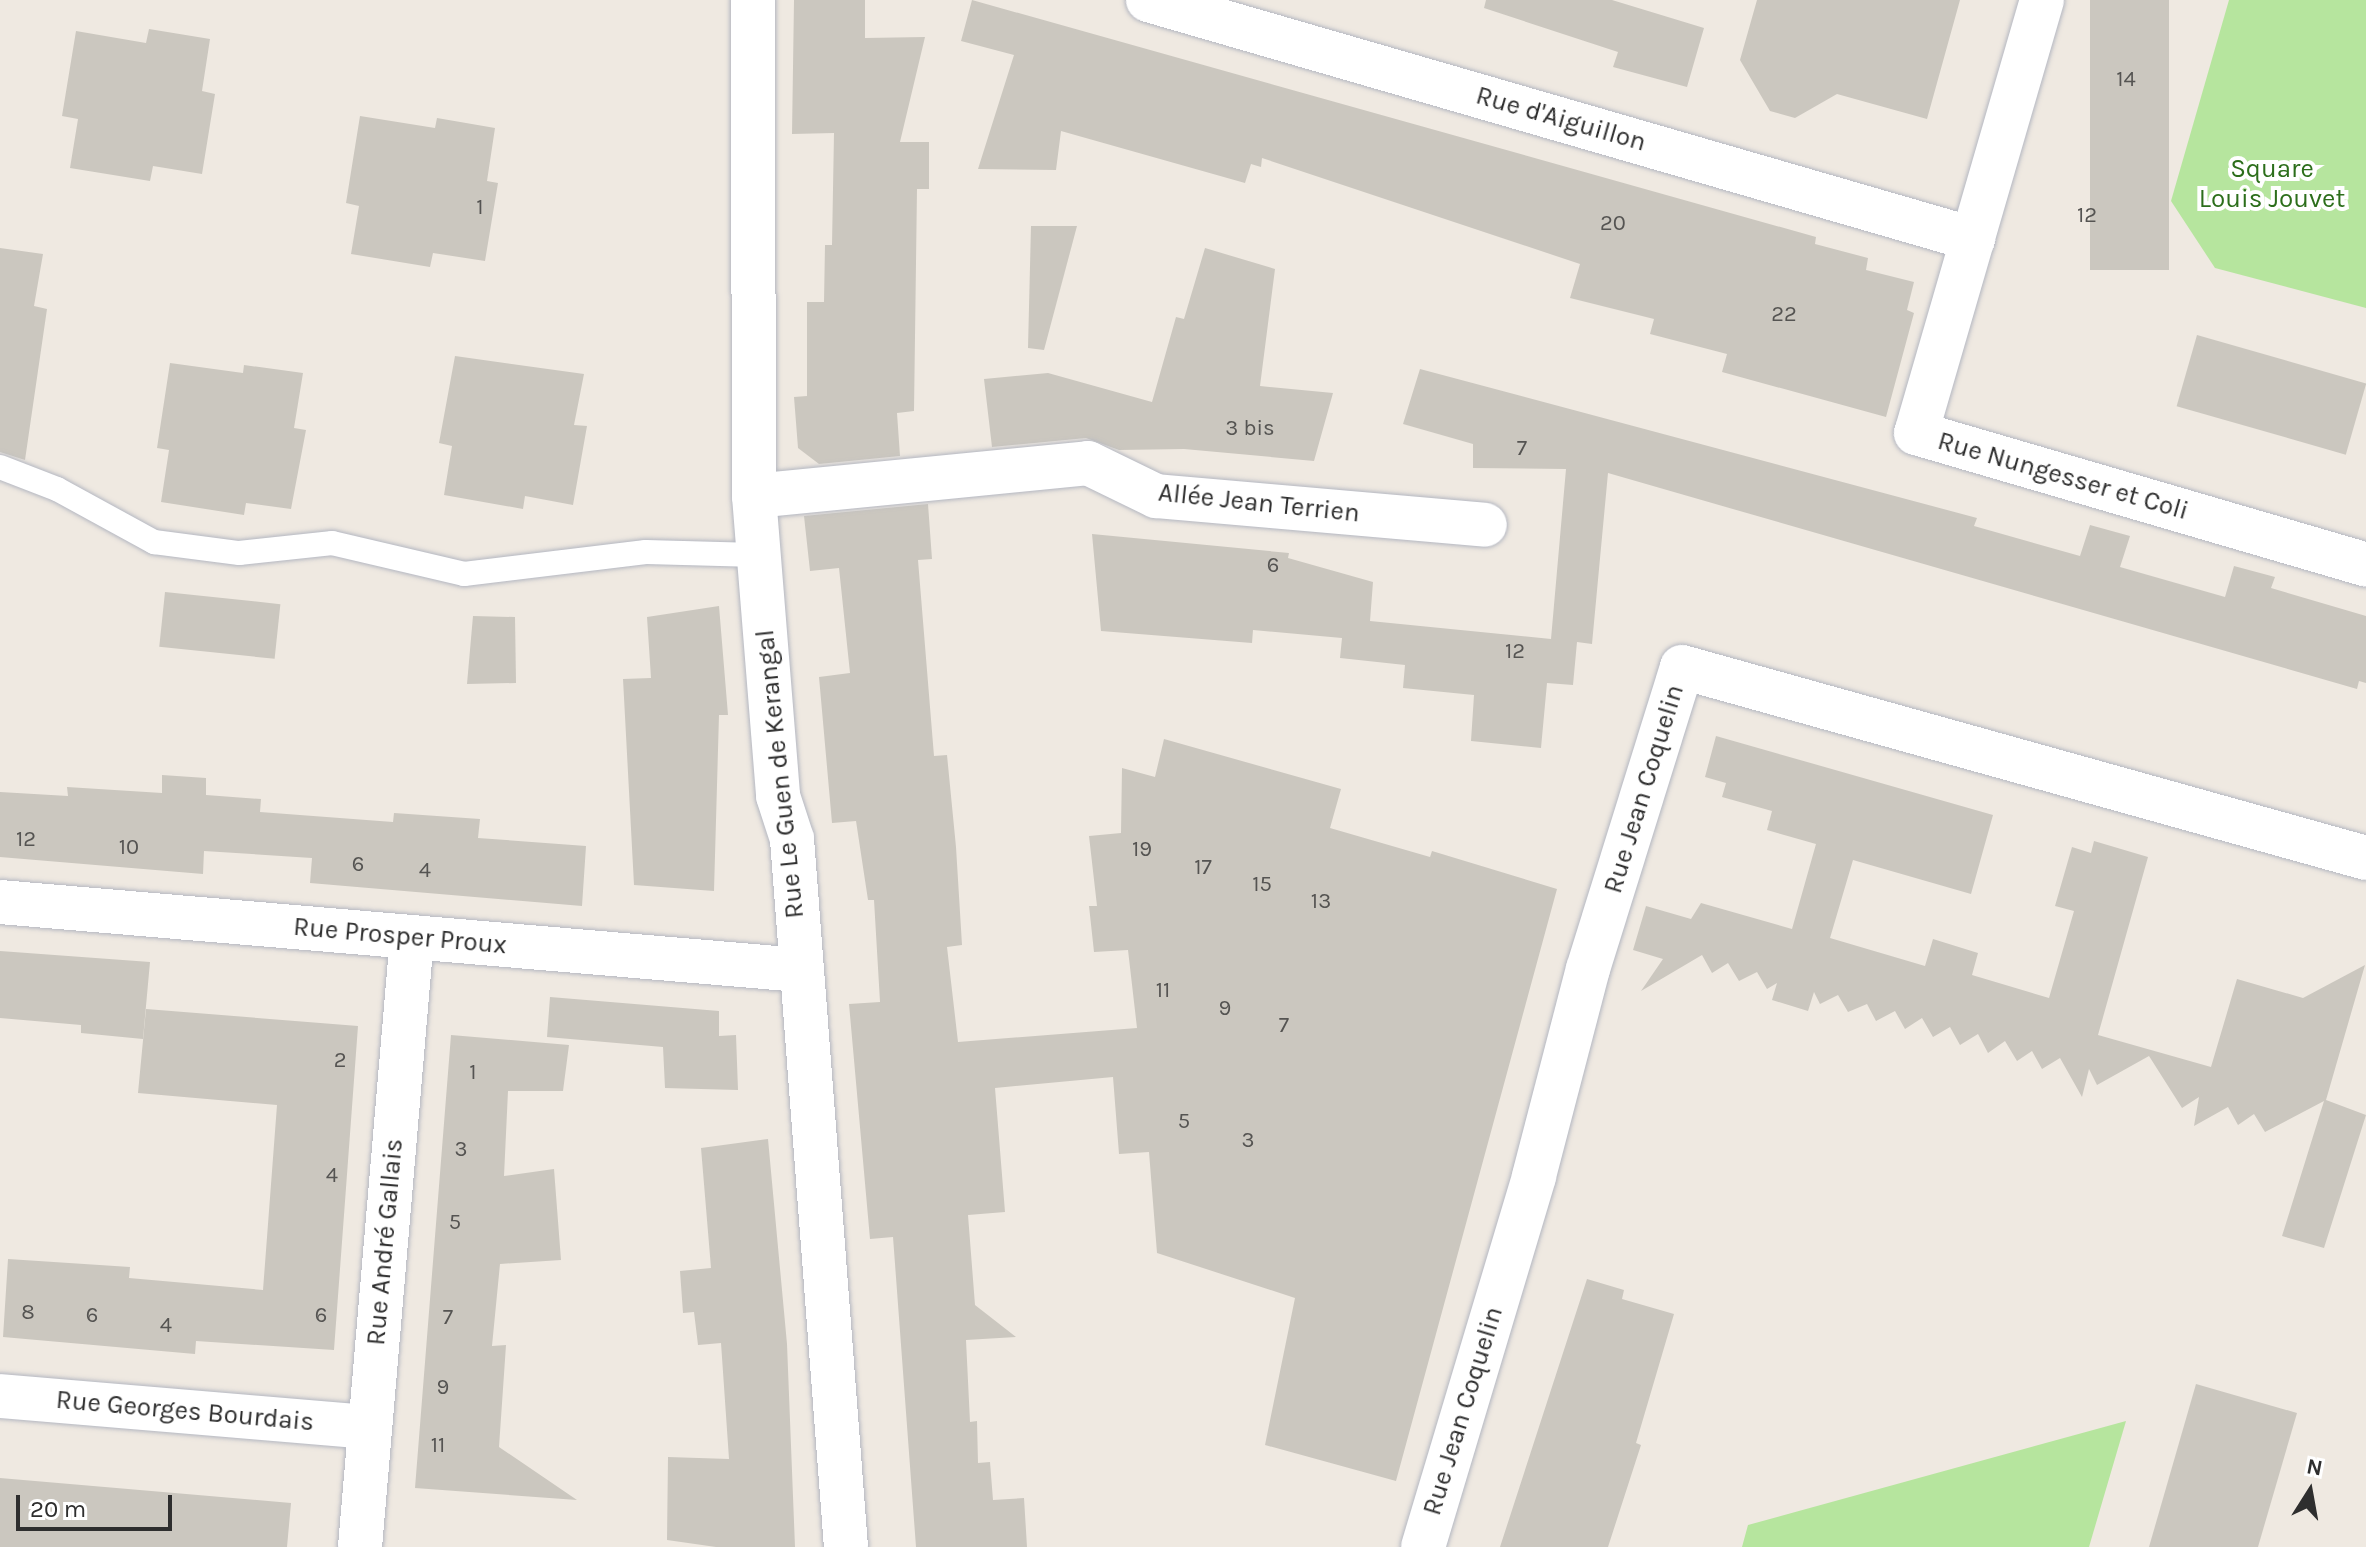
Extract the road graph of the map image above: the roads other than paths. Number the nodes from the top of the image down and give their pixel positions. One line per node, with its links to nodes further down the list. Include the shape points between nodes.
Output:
1 (753, 0): 6 (street, Rue Le Guen de Kerangal)
2 (1148, 0): 4 (street, Rue d'Aiguillon)
3 (2042, 0): 4 (street, Rue Nungesser et Coli)
4 (1973, 239): 9 (street, Rue Nungesser et Coli, via 1916,433)
5 (0, 467): 8 (lane, via 57,489 154,542 239,553 332,543 464,574 646,552)
6 (754, 496): 7 (street, Allée Jean Terrien, via 1088,463 1156,496); 8 (street, Rue Le Guen de Kerangal)
7 (1485, 525)
8 (757, 555): 13 (street, Rue Le Guen de Kerangal, via 778,796 792,839)
9 (2366, 565)
10 (2366, 858): 18 (street, Rue Jean Coquelin, via 1682,667 1588,969 1534,1176)
11 (0, 902): 12 (street, Rue Prosper Proux)
12 (412, 937): 13 (street, Rue Prosper Proux); 15 (street, Rue André Gallais)
13 (800, 970): 17 (street, Rue Le Guen de Kerangal)
14 (0, 1396): 15 (street, Rue Georges Bourdais)
15 (369, 1427): 16 (street, Rue André Gallais)
16 (360, 1547)
17 (846, 1547)
18 (1423, 1547)

